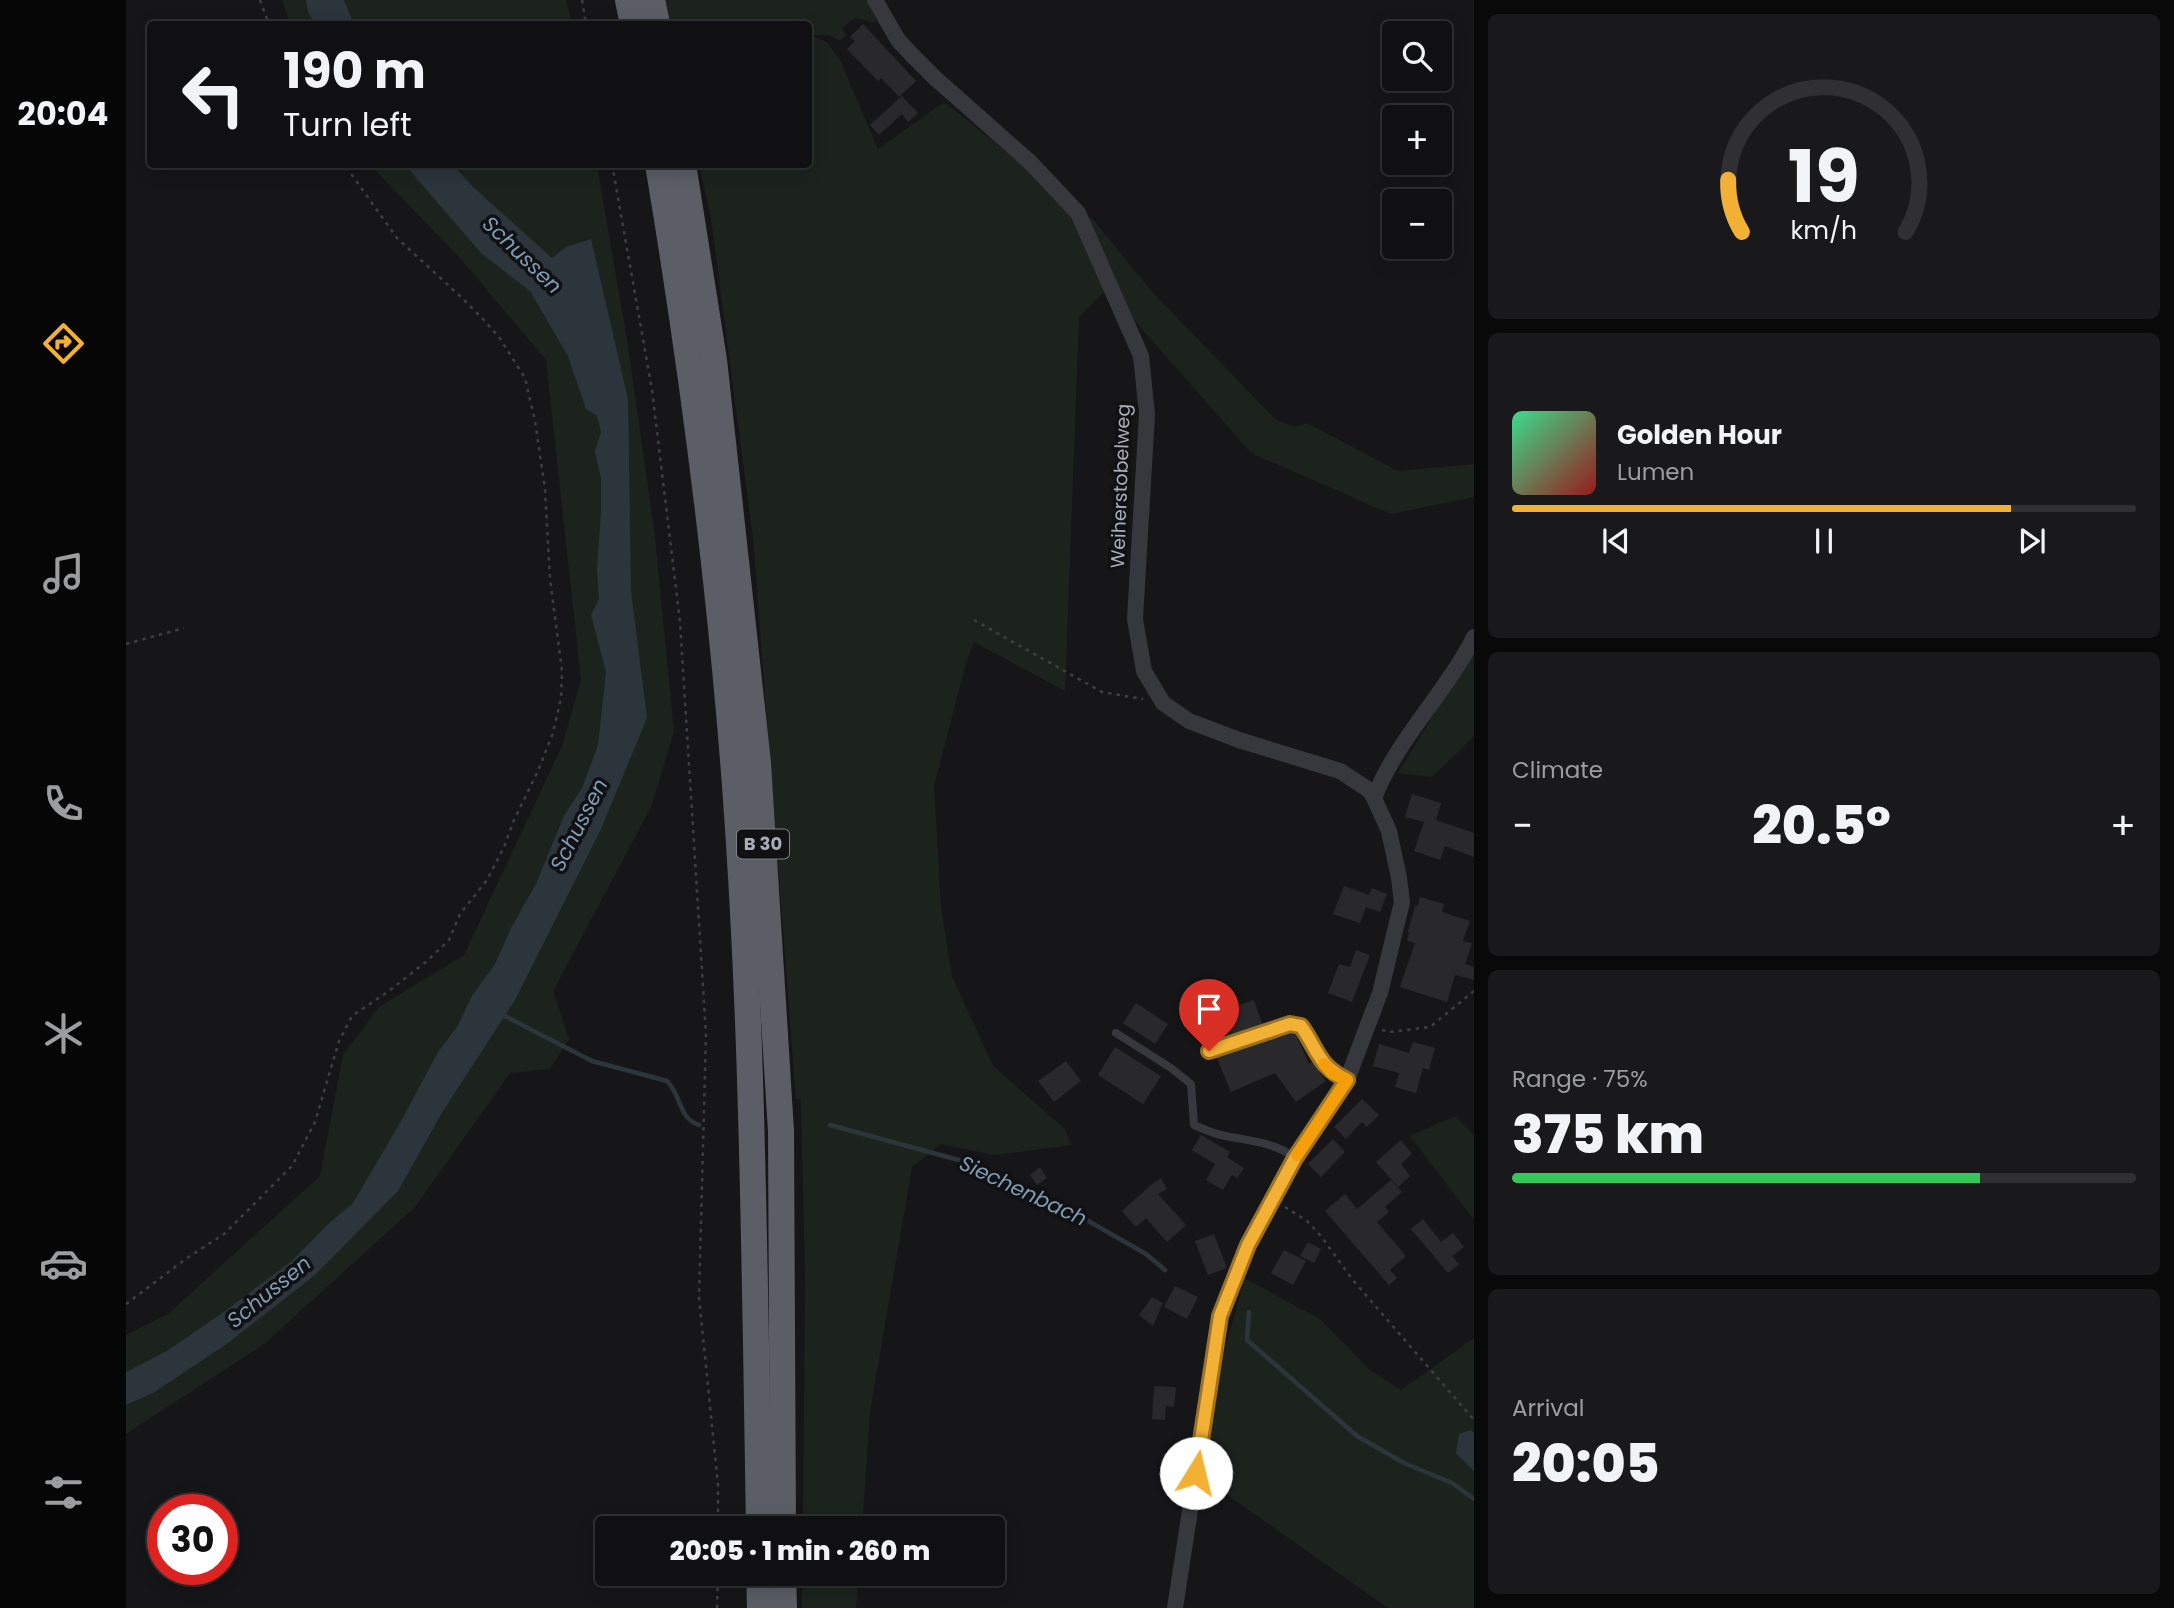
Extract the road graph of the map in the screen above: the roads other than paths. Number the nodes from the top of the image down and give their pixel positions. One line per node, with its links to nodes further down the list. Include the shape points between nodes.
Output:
1 (628, 0): 4 (highway)
2 (652, 0): 5 (highway)
3 (875, 0): 9 (street, Weiherstobelweg, via 913,57 1030,162 1078,213 1141,356 1146,414 1135,619 1144,671 1163,703 1189,721 1340,771)
4 (632, 21)
5 (656, 21)
6 (659, 168): 14 (highway, B 30, via 690,365 726,670 753,1129)
7 (683, 168): 15 (highway, B 30, via 714,360 758,763 781,1131)
8 (1474, 637): 9 (street, via 1461,664 1388,767)
9 (1374, 798): 12 (street, Weiherstobelweg, via 1388,831 1402,902 1380,993)
10 (1116, 1033): 13 (lane, via 1191,1084 1194,1125 1218,1135 1261,1141)
11 (1209, 1051): 12 (lane, via 1290,1024 1301,1026 1332,1073)
12 (1347, 1080): 13 (street, Weiherstobelweg)
13 (1295, 1158): 20 (street, Weiherstobelweg, via 1248,1245 1220,1316)
14 (758, 1516)
15 (783, 1516)
16 (759, 1586): 18 (highway)
17 (783, 1586): 19 (highway)
18 (760, 1608)
19 (784, 1608)
20 (1175, 1608)

